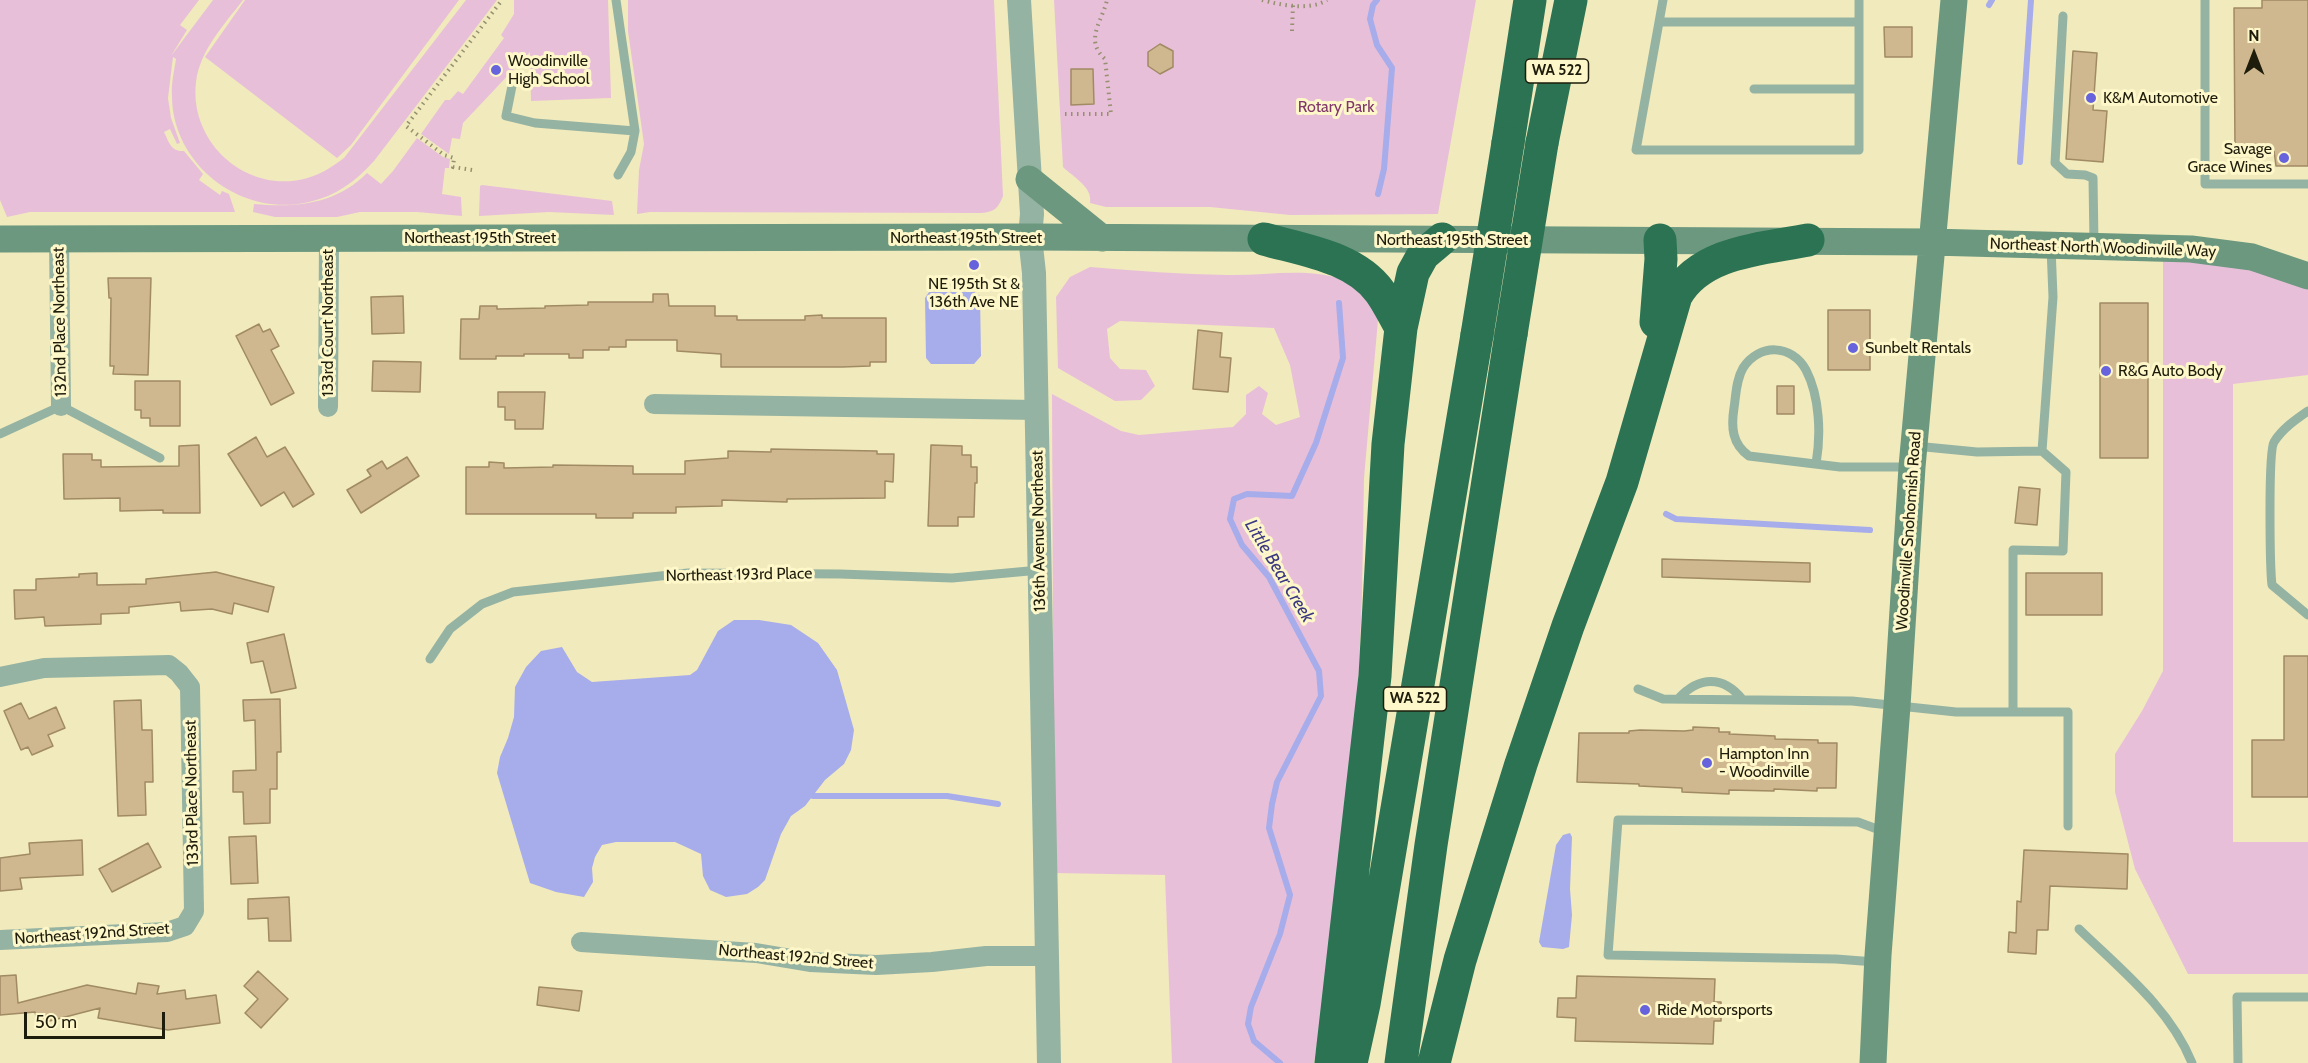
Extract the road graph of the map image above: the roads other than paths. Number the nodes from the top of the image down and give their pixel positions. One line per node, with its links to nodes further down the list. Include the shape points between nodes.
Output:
1 (615, 0): 15 (lane)
2 (1019, 0): 17 (street, 136th Avenue Northeast)
3 (1530, 0): 64 (highway, WA 522, bridge, via 1477,335)
4 (1571, 0): 65 (highway, WA 522, bridge, via 1542,143 1511,334)
5 (1663, 0): 10 (lane)
6 (1859, 0): 11 (lane)
7 (1954, 0): 28 (main road, Woodinville Snohomish Road)
8 (2205, 0): 18 (lane, via 2205,184)
9 (2063, 16): 30 (lane, via 2055,163 2067,174 2093,177)
10 (1659, 22): 11 (lane); 14 (lane, via 1636,150 1859,150)
11 (1859, 22): 14 (lane)
12 (512, 87): 15 (lane, via 506,116 536,123)
13 (1754, 89): 14 (lane)
14 (1859, 89)
15 (635, 131): 16 (lane, via 631,152)
16 (618, 175)
17 (1029, 179): 19 (street, 136th Avenue Northeast); 23 (main road)
18 (2308, 184)
19 (1030, 237): 22 (main road, Northeast 195th Street); 23 (main road, Northeast 195th Street); 37 (street, 136th Avenue Northeast)
20 (0, 238): 21 (main road, Northeast 195th Street)
21 (59, 238): 22 (main road, Northeast 195th Street); 35 (street, 132nd Place Northeast)
22 (329, 238): 36 (street, 133rd Court Northeast)
23 (1102, 238): 24 (main road, Northeast 195th Street)
24 (1264, 239): 25 (main road, Northeast 195th Street); 32 (highway, via 1326,257 1361,273 1380,292)
25 (1442, 239): 26 (main road, Northeast 195th Street); 32 (highway, via 1423,255 1413,273)
26 (1660, 240): 27 (main road, Northeast 195th Street); 34 (highway, via 1656,326)
27 (1809, 240): 28 (main road, Northeast 195th Street); 34 (highway, via 1725,258 1693,274 1676,296)
28 (1931, 242): 29 (main road, Northeast North Woodinville Way); 41 (main road, Woodinville Snohomish Road)
29 (2051, 245): 30 (main road, Northeast North Woodinville Way); 40 (lane, via 2053,297)
30 (2094, 246): 31 (main road, Northeast North Woodinville Way, via 2191,249 2252,257)
31 (2308, 276)
32 (1401, 328): 63 (highway, via 1388,444 1375,676)
33 (654, 404): 37 (street)
34 (1645, 404): 66 (highway, via 1622,482 1518,775 1460,960)
35 (61, 406): 39 (lane); 42 (lane)
36 (328, 407)
37 (1036, 410): 44 (street, 136th Avenue Northeast)
38 (2308, 411): 45 (lane, via 2289,424 2272,444 2271,465 2272,585)
39 (0, 434)
40 (2042, 451): 41 (lane); 52 (lane, via 2066,472 2063,551 2013,550)
41 (1913, 456): 43 (lane, via 1840,467); 51 (main road, Woodinville Snohomish Road)
42 (160, 458)
43 (1816, 464): 43 (lane, via 1749,456 1734,441 1732,422 1739,376 1744,366 1766,350 1788,352 1805,368 1812,384 1819,436)
44 (1040, 570): 46 (lane, Northeast 193rd Place, via 952,578 688,573 513,592 482,604 450,629); 59 (street, 136th Avenue Northeast)
45 (2308, 615)
46 (430, 659)
47 (0, 677): 55 (street, 133rd Place Northeast, via 44,668 169,665 190,687 194,911)
48 (1638, 689): 49 (lane, via 1663,699)
49 (1678, 699): 50 (lane); 50 (lane, via 1698,683 1716,681 1733,687)
50 (1743, 700): 51 (lane, via 1852,701)
51 (1897, 706): 52 (lane); 54 (main road, Woodinville Snohomish Road)
52 (2013, 712): 53 (lane, via 2068,712)
53 (2068, 826)
54 (1887, 833): 60 (main road, Woodinville Snohomish Road); 60 (lane, via 1858,822 1618,820 1608,955)
55 (184, 926): 57 (street, Northeast 192nd Street, via 167,932)
56 (2079, 929): 68 (lane, via 2139,986 2171,1026)
57 (0, 940)
58 (581, 942): 59 (street, Northeast 192nd Street, via 876,965)
59 (1047, 957): 62 (street, 136th Avenue Northeast)
60 (1877, 962): 67 (main road, Woodinville Snohomish Road)
61 (2308, 996): 69 (lane, via 2237,996)
62 (1049, 1063)
63 (1331, 1063)
64 (1352, 1063)
65 (1401, 1063)
66 (1434, 1063)
67 (1873, 1063)
68 (2192, 1063)
69 (2238, 1063)

